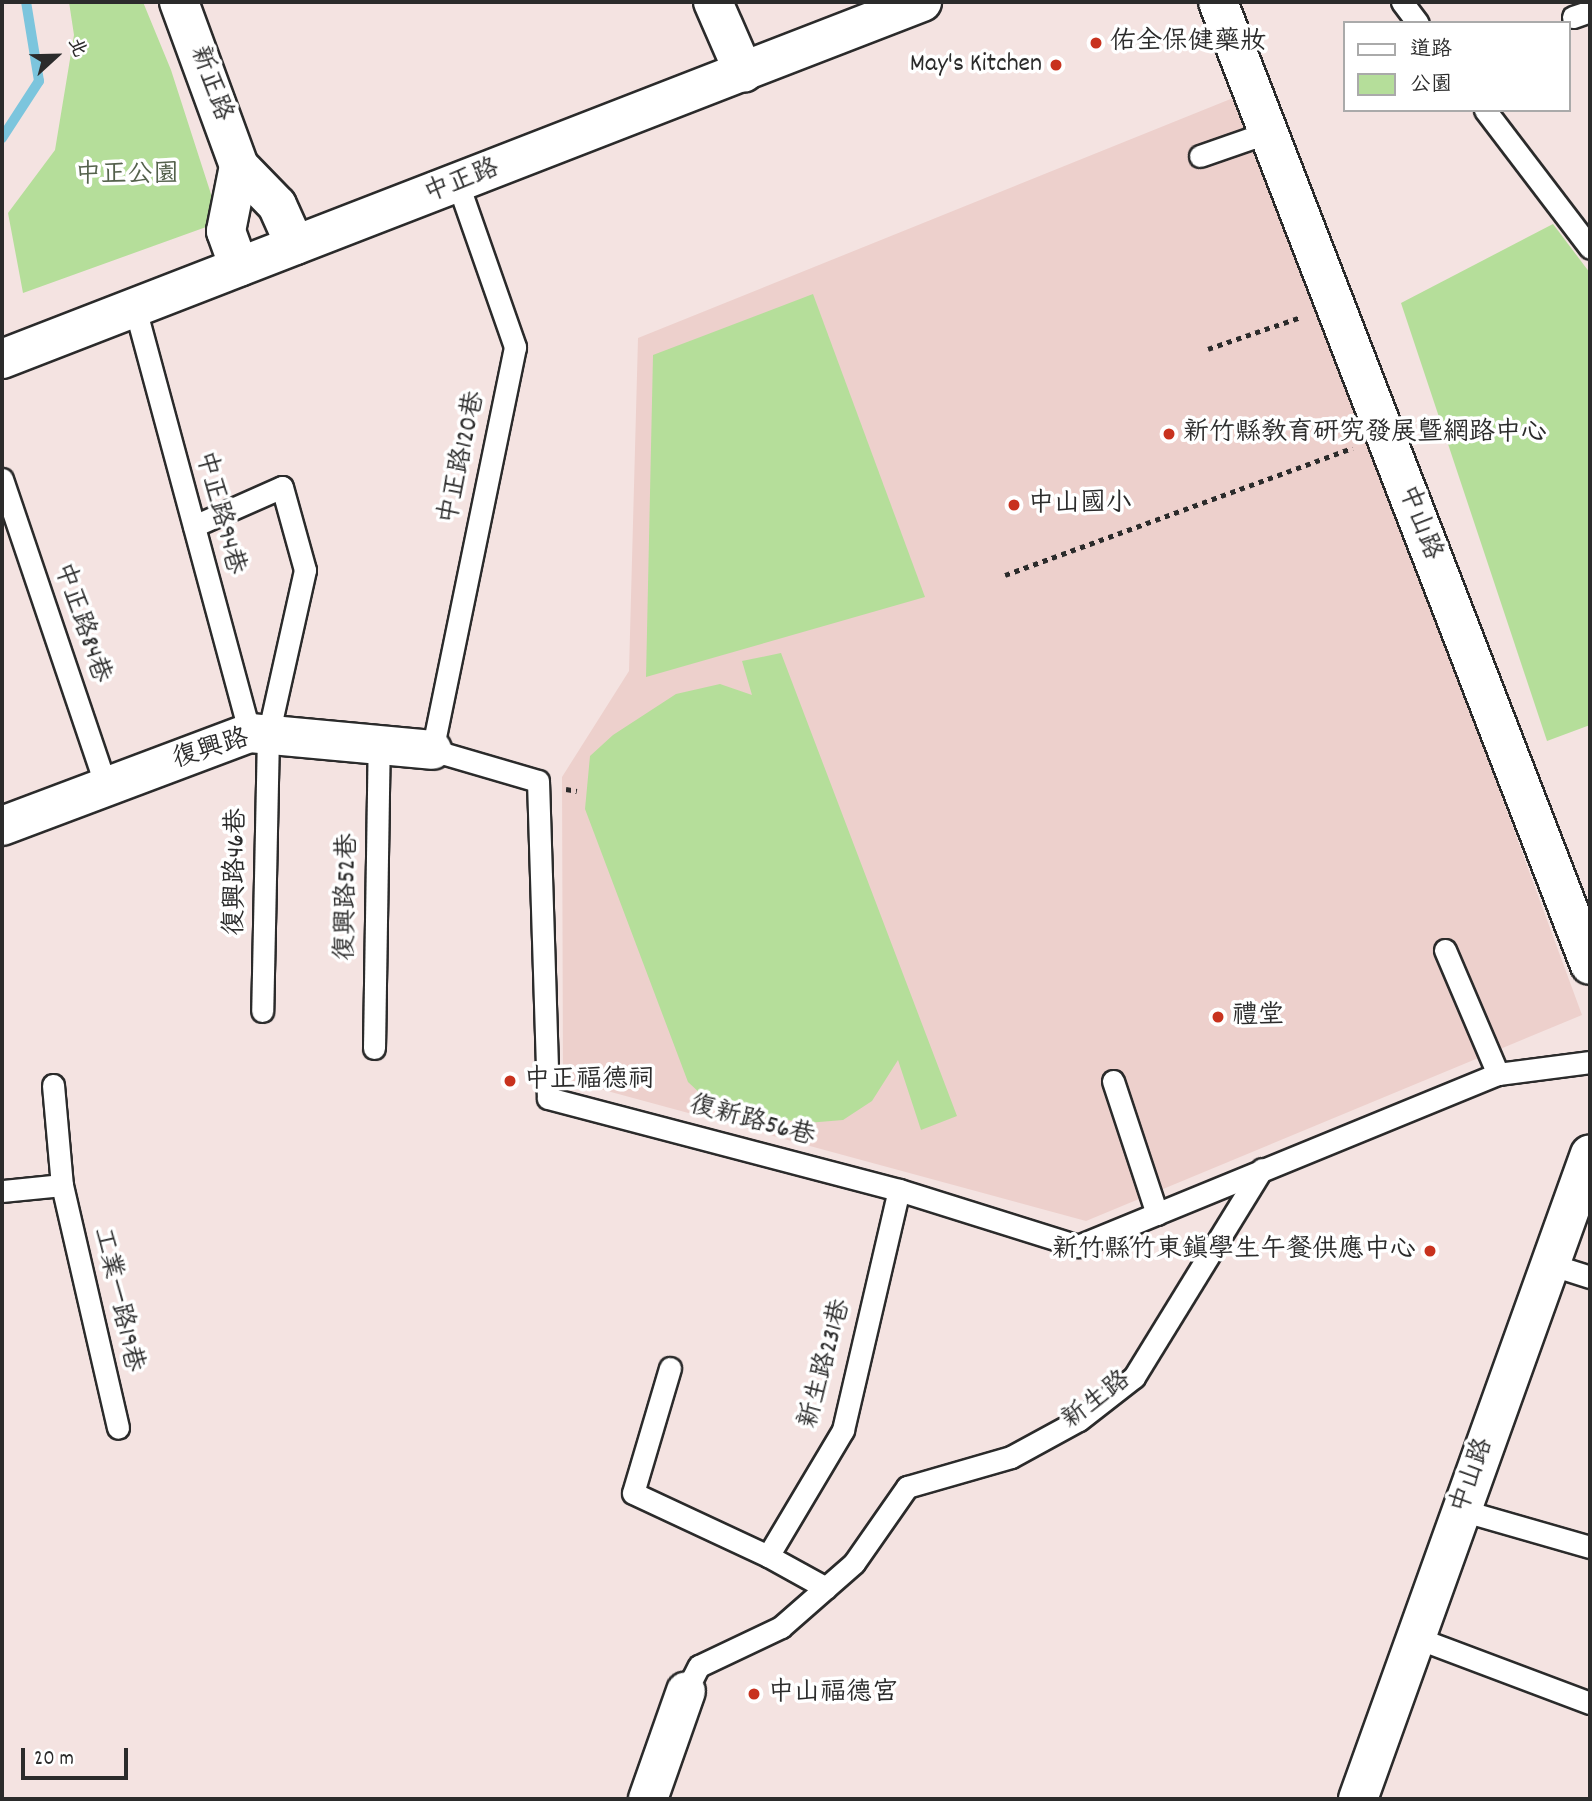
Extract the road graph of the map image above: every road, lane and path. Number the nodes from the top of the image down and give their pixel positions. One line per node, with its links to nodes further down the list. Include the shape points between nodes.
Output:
1 (179, 2): 11 (street, 新正路)
2 (713, 2): 7 (street)
3 (922, 2): 7 (street, 中正路)
4 (1218, 2): 9 (street, 中山路)
5 (1402, 2): 6 (lane)
6 (1416, 21)
7 (744, 73): 12 (street, 中正路)
8 (1487, 112): 14 (lane)
9 (1269, 132): 10 (lane); 16 (street, 中山路)
10 (1200, 156)
11 (239, 166): 13 (street, 新正路, via 277,205); 15 (street, via 226,231)
12 (458, 184): 13 (street, 中正路); 26 (lane, 中正路120巷, via 515,347)
13 (295, 245): 15 (street, 中正路)
14 (1590, 248)
15 (239, 267): 17 (street, 中正路)
16 (1335, 305): 18 (path); 20 (street, 中山路)
17 (135, 309): 19 (street, 中正路); 22 (lane, 中正路94巷)
18 (1208, 349)
19 (2, 359)
20 (1386, 436): 23 (path); 30 (street, 中山路)
21 (2, 479): 27 (lane, 中正路84巷)
22 (194, 526): 24 (lane, 中正路94巷); 24 (lane, via 282,487 305,570)
23 (1005, 575)
24 (259, 734): 25 (street, 復興路); 27 (street, 復興路); 31 (lane, 復興路46巷)
25 (379, 746): 26 (street, 復興路); 32 (lane, 復興路52巷)
26 (432, 750): 40 (lane, 復新路56巷, via 538,781 548,1098)
27 (106, 786): 28 (street, 復興路)
28 (2, 826)
29 (1445, 950): 34 (lane)
30 (1590, 965)
31 (262, 1011)
32 (374, 1048)
33 (1590, 1062): 34 (lane)
34 (1498, 1074): 38 (lane)
35 (1113, 1081): 42 (lane)
36 (53, 1085): 39 (lane, 工業一路19巷)
37 (1590, 1154): 43 (street, 中山路)
38 (1262, 1169): 42 (lane, 復新路56巷); 50 (lane, 新生路, via 1135,1377 1079,1420 1011,1457 906,1487 854,1563)
39 (61, 1185): 41 (lane); 46 (lane, 工業一路19巷)
40 (899, 1190): 42 (lane, 復新路56巷, via 1078,1246); 49 (lane, 新生路231巷, via 843,1430)
41 (2, 1191)
42 (1157, 1214)
43 (1549, 1264): 44 (lane); 47 (street, 中山路)
44 (1590, 1278)
45 (670, 1368): 49 (lane, via 633,1493)
46 (118, 1429)
47 (1461, 1510): 48 (lane); 51 (street, 中山路)
48 (1590, 1547)
49 (768, 1556): 50 (lane)
50 (826, 1588): 52 (lane, 新生路, via 781,1627 699,1666)
51 (1417, 1638): 53 (lane); 55 (street, 中山路)
52 (686, 1691): 54 (street, 新生路)
53 (1590, 1703)
54 (648, 1799)
55 (1358, 1799)

